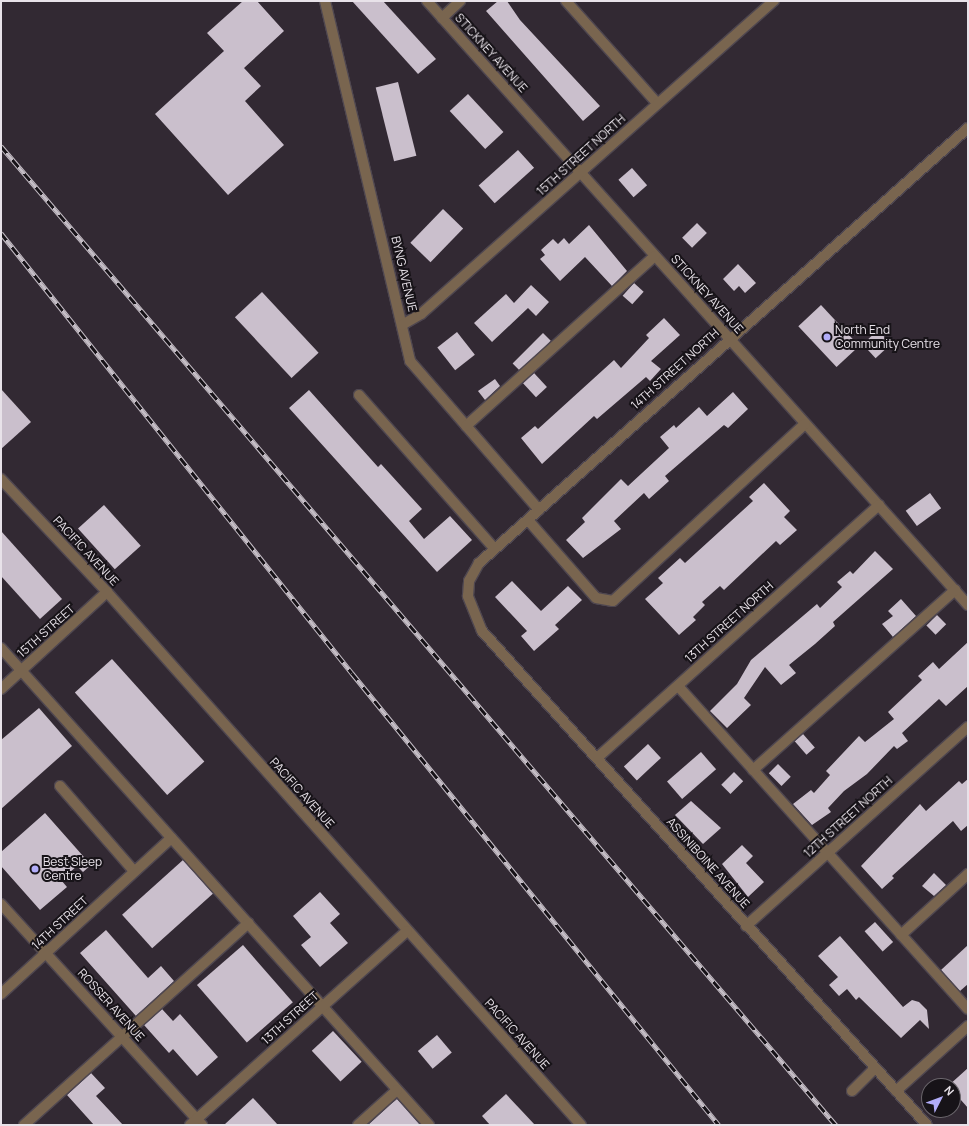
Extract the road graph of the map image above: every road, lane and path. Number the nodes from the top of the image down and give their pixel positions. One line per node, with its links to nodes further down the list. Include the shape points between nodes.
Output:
1 (326, 1): 11 (street, BYNG AVENUE)
2 (427, 1): 6 (street, STICKNEY AVENUE)
3 (460, 1): 6 (street)
4 (566, 1): 7 (street)
5 (774, 1): 7 (street, 15TH STREET NORTH)
6 (442, 18): 9 (street, STICKNEY AVENUE)
7 (657, 103): 9 (street, 15TH STREET NORTH)
8 (968, 128): 12 (street, 14TH STREET NORTH)
9 (581, 173): 10 (street, STICKNEY AVENUE); 11 (street, 15TH STREET NORTH, via 422,314)
10 (655, 256): 12 (street, STICKNEY AVENUE); 15 (street)
11 (402, 325): 15 (street, BYNG AVENUE, via 410,361)
12 (730, 338): 14 (street, STICKNEY AVENUE); 18 (street, 14TH STREET NORTH)
13 (359, 395): 20 (street)
14 (805, 424): 17 (street, STICKNEY AVENUE); 19 (street, via 614,601 596,598)
15 (466, 426): 18 (street, BYNG AVENUE)
16 (1, 479): 22 (street, PACIFIC AVENUE)
17 (879, 505): 21 (street, STICKNEY AVENUE); 27 (street, 13TH STREET NORTH)
18 (539, 510): 19 (street, 14TH STREET NORTH)
19 (528, 520): 20 (street, 14TH STREET NORTH)
20 (495, 549): 24 (street, 14TH STREET NORTH, via 479,563 468,580 468,596)
21 (955, 590): 23 (street, STICKNEY AVENUE); 31 (street)
22 (107, 592): 26 (street, 15TH STREET); 40 (street, PACIFIC AVENUE)
23 (968, 605)
24 (473, 615): 30 (street, ASSINIBOINE AVENUE, via 482,631)
25 (1, 648): 26 (street)
26 (22, 671): 28 (street, 15TH STREET); 33 (street)
27 (678, 686): 30 (street, 13TH STREET NORTH); 31 (street)
28 (1, 689)
29 (968, 727): 34 (street, 12TH STREET NORTH)
30 (597, 758): 39 (street, ASSINIBOINE AVENUE)
31 (753, 770): 34 (street)
32 (60, 786): 35 (street)
33 (171, 838): 35 (street, 14TH STREET); 38 (street)
34 (827, 853): 39 (street, 12TH STREET NORTH); 41 (street)
35 (134, 871): 42 (street, 14TH STREET)
36 (968, 874): 41 (street)
37 (1, 904): 42 (street, ROSSER AVENUE)
38 (248, 923): 44 (street); 47 (street)
39 (746, 926): 48 (street, ASSINIBOINE AVENUE)
40 (407, 931): 44 (street, 13TH STREET); 56 (street, PACIFIC AVENUE)
41 (900, 935): 45 (street)
42 (46, 954): 43 (street, 14TH STREET); 47 (street, ROSSER AVENUE)
43 (1, 994)
44 (322, 1006): 49 (street); 52 (street, 13TH STREET)
45 (968, 1010)
46 (968, 1026): 51 (street)
47 (123, 1037): 52 (street, ROSSER AVENUE); 53 (street)
48 (875, 1068): 50 (street); 51 (street, ASSINIBOINE AVENUE)
49 (397, 1090): 54 (street); 55 (street)
50 (852, 1091)
51 (896, 1091): 57 (street, ASSINIBOINE AVENUE)
52 (196, 1123)
53 (24, 1125)
54 (358, 1125)
55 (429, 1125)
56 (581, 1125)
57 (927, 1125)

